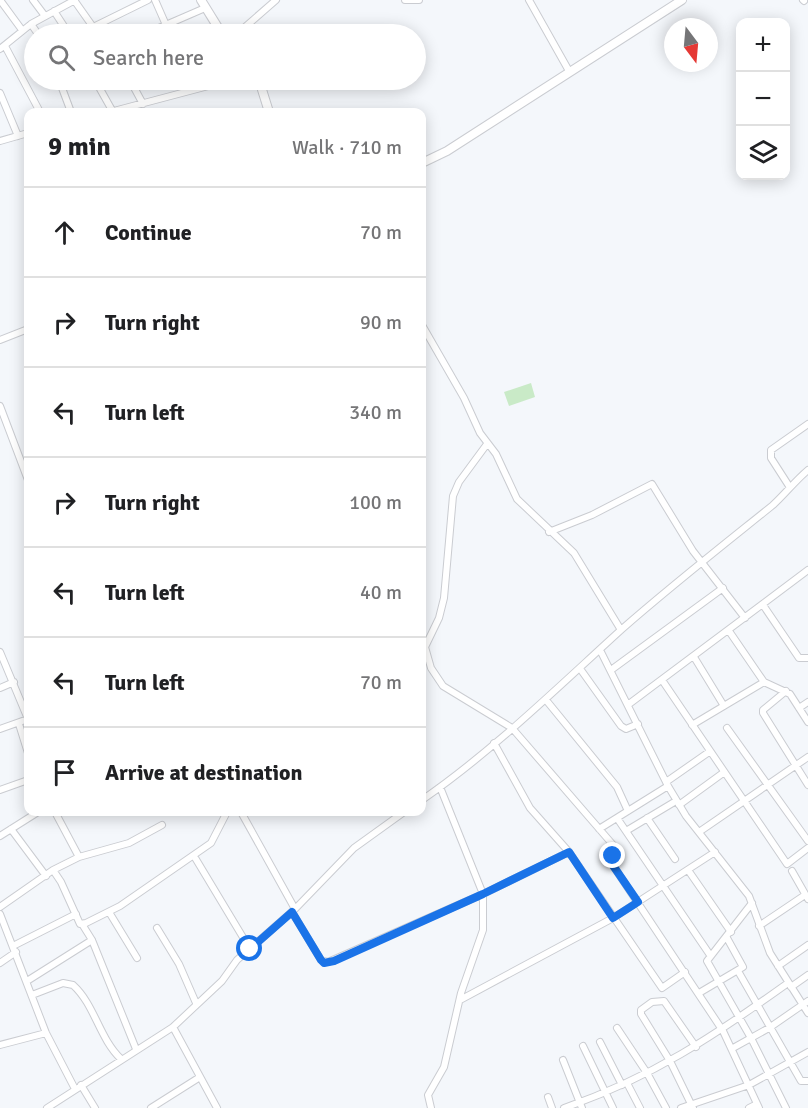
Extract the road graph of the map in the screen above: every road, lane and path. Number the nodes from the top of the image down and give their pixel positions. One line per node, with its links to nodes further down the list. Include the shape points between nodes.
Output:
1 (0, 0): 22 (street)
2 (33, 0): 13 (street)
3 (148, 0): 17 (street)
4 (155, 0): 18 (street)
5 (276, 0): 21 (street)
6 (405, 0): 7 (street)
7 (419, 0)
8 (682, 0): 24 (street)
9 (72, 1): 12 (street); 16 (street)
10 (533, 1): 24 (street)
11 (203, 4): 19 (street); 20 (street)
12 (54, 11): 13 (street); 15 (street)
13 (45, 16): 14 (street)
14 (31, 24)
15 (62, 24)
16 (90, 24)
17 (101, 24)
18 (166, 24)
19 (168, 24)
20 (215, 24)
21 (248, 24)
22 (22, 30): 23 (street)
23 (2, 47): 25 (street)
24 (569, 71): 42 (street)
25 (24, 85)
26 (27, 90): 34 (street)
27 (63, 90): 35 (street)
28 (101, 90): 36 (street)
29 (135, 90): 33 (street)
30 (194, 90): 33 (street)
31 (262, 90): 38 (street)
32 (0, 93): 40 (street)
33 (143, 104): 37 (street)
34 (38, 108)
35 (70, 108)
36 (109, 108)
37 (127, 108)
38 (268, 108)
39 (24, 134): 40 (street)
40 (18, 136): 41 (street)
41 (0, 141)
42 (426, 161)
43 (24, 331): 45 (street)
44 (426, 333): 48 (street)
45 (0, 340)
46 (0, 406): 49 (street)
47 (808, 424): 51 (street, via 771,450 771,458)
48 (487, 444): 52 (street, via 496,454 517,499); 60 (street, via 453,496 444,598)
49 (24, 469)
50 (808, 470): 51 (street)
51 (789, 486): 53 (street, via 775,502)
52 (549, 532): 53 (street, via 652,484); 58 (street, via 574,553)
53 (702, 560): 55 (street); 58 (street)
54 (808, 570): 56 (street)
55 (723, 588): 57 (street); 69 (street)
56 (763, 605): 57 (street); 65 (street, via 800,658)
57 (746, 618): 59 (street)
58 (621, 630): 61 (street)
59 (729, 631): 64 (street); 72 (street)
60 (426, 645)
61 (600, 650): 68 (street); 69 (street)
62 (426, 651): 86 (street, via 430,668 443,686)
63 (0, 652): 66 (street)
64 (694, 657): 70 (street); 78 (street)
65 (808, 658)
66 (7, 666): 67 (street); 71 (street)
67 (0, 669)
68 (581, 669): 75 (street); 84 (street, via 621,726 626,729)
69 (611, 670): 77 (street)
70 (662, 680): 77 (street); 85 (street)
71 (14, 682): 73 (street); 79 (street)
72 (764, 682): 74 (street); 78 (street)
73 (0, 688)
74 (786, 691): 80 (street); 93 (street, via 762,711)
75 (546, 699): 86 (street); 104 (street, via 617,787)
76 (808, 702): 80 (street)
77 (629, 704): 84 (street)
78 (724, 706): 85 (street)
79 (24, 708)
80 (799, 708): 82 (street)
81 (24, 721): 83 (street)
82 (808, 722)
83 (19, 723): 88 (street); 89 (street)
84 (638, 724): 96 (street)
85 (692, 725): 91 (street)
86 (512, 728): 90 (street); 114 (street)
87 (727, 728): 97 (street)
88 (0, 729)
89 (24, 740)
90 (494, 743): 99 (street); 120 (street, via 530,808)
91 (709, 752): 94 (street); 96 (street)
92 (808, 757): 93 (street)
93 (794, 765): 97 (street); 98 (street)
94 (723, 773): 102 (street); 103 (street)
95 (24, 781): 100 (street)
96 (667, 784): 103 (street); 104 (street)
97 (766, 784): 102 (street); 118 (street)
98 (808, 785)
99 (440, 787): 101 (street); 130 (street)
100 (0, 790)
101 (426, 797)
102 (742, 801): 116 (street); 119 (street, via 787,864)
103 (678, 803): 111 (street); 116 (street)
104 (628, 811): 110 (street)
105 (32, 816): 113 (street)
106 (57, 816): 123 (street)
107 (225, 816): 122 (street, via 211,843)
108 (243, 816): 135 (street)
109 (398, 816): 135 (street, via 354,848)
110 (617, 818): 114 (street); 115 (street)
111 (647, 818): 115 (street); 124 (street)
112 (162, 825): 123 (street, via 129,843)
113 (11, 829): 117 (street); 128 (street)
114 (599, 829): 132 (street, via 615,849 612,864)
115 (626, 831): 129 (street)
116 (699, 832): 121 (street)
117 (0, 836)
118 (808, 841)
119 (808, 848)
120 (569, 852): 130 (street); 139 (street)
121 (715, 852): 126 (street); 133 (street)
122 (194, 856): 136 (street); 148 (street)
123 (79, 857): 125 (street)
124 (675, 859)
125 (53, 870): 128 (street); 138 (street)
126 (688, 870): 129 (street); 143 (street)
127 (792, 870): 131 (street)
128 (46, 876): 134 (street)
129 (663, 885): 132 (street); 149 (street)
130 (483, 894): 135 (street, via 328,962 321,960); 161 (street, via 483,930)
131 (807, 897): 141 (street)
132 (638, 902): 139 (street); 154 (street)
133 (752, 903): 141 (street); 143 (street)
134 (0, 907)
135 (294, 911): 148 (street)
136 (109, 912): 140 (street); 150 (street)
137 (0, 914): 147 (street)
138 (76, 914): 140 (street); 147 (street)
139 (613, 918): 154 (street, via 662,988); 161 (street)
140 (82, 924): 145 (street)
141 (759, 926): 152 (street)
142 (157, 928): 163 (street)
143 (731, 932): 144 (street)
144 (726, 938): 149 (street); 153 (street, via 743,966)
145 (92, 940): 156 (street); 178 (street)
146 (808, 945): 152 (street)
147 (15, 949): 151 (street); 156 (street)
148 (250, 949): 163 (street)
149 (710, 955): 157 (street, via 707,961)
150 (137, 958)
151 (0, 963)
152 (778, 966): 158 (street)
153 (738, 971): 157 (street); 164 (street)
154 (685, 972): 159 (street)
155 (808, 975): 158 (street)
156 (27, 981): 160 (street)
157 (718, 981): 159 (street); 166 (street)
158 (790, 985): 162 (street); 164 (street)
159 (699, 993): 170 (street)
160 (32, 995): 171 (street); 180 (street, via 63,983 73,985 85,1000 104,1040)
161 (460, 1000): 200 (street, via 444,1067 428,1095)
162 (805, 1002): 165 (street); 169 (street)
163 (196, 1003): 167 (street)
164 (756, 1006): 166 (street); 169 (street)
165 (808, 1013)
166 (740, 1018): 170 (street); 172 (street)
167 (173, 1027): 178 (street); 186 (street)
168 (617, 1028): 184 (street)
169 (769, 1028): 172 (street); 183 (street)
170 (723, 1031): 176 (street); 177 (street)
171 (46, 1033): 174 (street); 190 (street)
172 (751, 1038): 177 (street); 185 (street)
173 (600, 1042): 188 (street)
174 (0, 1045)
175 (583, 1046): 191 (street)
176 (696, 1047): 182 (street); 182 (street, via 664,1001 652,1002 641,1014)
177 (733, 1048): 189 (street)
178 (136, 1049): 180 (street)
179 (808, 1052): 183 (street)
180 (121, 1059): 190 (street)
181 (563, 1060): 193 (street)
182 (670, 1060): 184 (street); 194 (street)
183 (790, 1063): 185 (street); 187 (street, via 801,1081)
184 (647, 1073): 188 (street); 205 (street)
185 (770, 1075): 189 (street); 208 (street)
186 (200, 1077): 198 (street); 199 (street)
187 (808, 1081)
188 (625, 1084): 191 (street); 204 (street)
189 (749, 1085): 194 (street); 195 (street)
190 (78, 1087): 196 (street); 197 (street)
191 (606, 1093): 193 (street); 203 (street)
192 (548, 1097): 201 (street)
193 (581, 1105): 202 (street)
194 (692, 1106): 206 (street)
195 (758, 1106): 207 (street)
196 (47, 1108)
197 (95, 1108)
198 (151, 1108)
199 (218, 1108)
200 (430, 1108)
201 (552, 1108)
202 (564, 1108)
203 (613, 1108)
204 (640, 1108)
205 (666, 1108)
206 (681, 1108)
207 (749, 1108)
208 (786, 1108)

